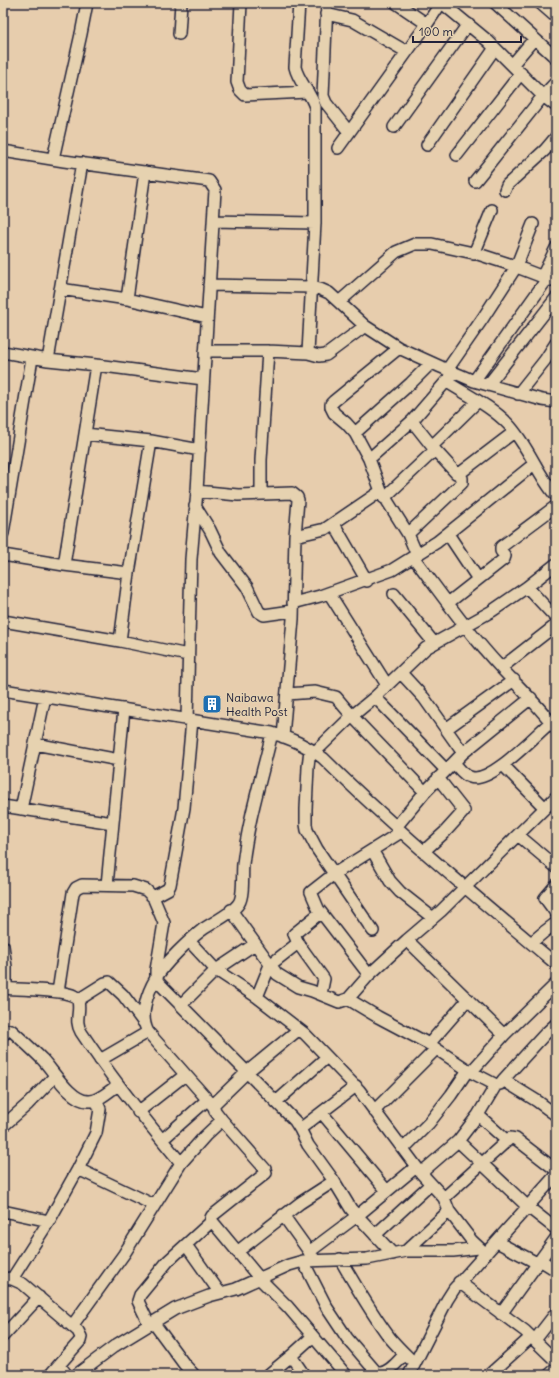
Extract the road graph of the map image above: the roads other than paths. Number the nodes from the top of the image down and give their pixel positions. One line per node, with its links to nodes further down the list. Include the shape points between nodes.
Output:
1 (87, 3): 31 (street)
2 (180, 3): 13 (street)
3 (241, 3): 21 (street, via 238,82 240,90 245,95)
4 (298, 3): 21 (street, via 295,67)
5 (396, 3): 11 (street)
6 (441, 3): 11 (street); 12 (street)
7 (495, 3): 14 (street)
8 (540, 3): 10 (street)
9 (327, 9): 16 (street, via 352,20); 25 (street, via 323,96)
10 (556, 17)
11 (427, 24): 16 (street)
12 (468, 24): 15 (street); 24 (street)
13 (179, 34)
14 (534, 39): 17 (street); 18 (street)
15 (495, 48): 18 (street); 27 (street)
16 (407, 52): 25 (street)
17 (556, 58)
18 (512, 65): 19 (street)
19 (520, 73): 22 (street); 30 (street)
20 (556, 82): 22 (street)
21 (308, 92): 38 (street, via 315,107)
22 (543, 96): 23 (street); 34 (street)
23 (556, 106)
24 (394, 127)
25 (349, 132): 28 (street)
26 (556, 137): 35 (street, via 507,185)
27 (427, 145)
28 (338, 148)
29 (3, 151): 31 (street)
30 (457, 156)
31 (53, 159): 32 (street)
32 (82, 163): 33 (street); 46 (street)
33 (145, 172): 37 (street, via 209,181 215,190); 48 (street)
34 (475, 180)
35 (505, 190)
36 (492, 210): 41 (street)
37 (214, 221): 38 (street); 44 (street)
38 (315, 223): 45 (street)
39 (533, 224): 42 (street)
40 (556, 248): 43 (street)
41 (474, 254): 42 (street); 49 (street, via 432,244 409,246 396,252)
42 (516, 267): 43 (street); 62 (street)
43 (548, 279): 64 (street)
44 (209, 285): 45 (street); 50 (street)
45 (311, 287): 49 (street, via 329,293); 57 (street)
46 (60, 290): 48 (street); 59 (street)
47 (556, 298): 66 (street)
48 (127, 299): 50 (street)
49 (339, 302): 51 (street)
50 (207, 317): 54 (street)
51 (365, 326): 53 (street); 57 (street, via 326,355)
52 (556, 343): 67 (street)
53 (399, 348): 60 (street); 72 (street, via 331,404 334,413)
54 (205, 351): 55 (street); 63 (street)
55 (268, 351): 57 (street); 81 (street)
56 (3, 352): 58 (street)
57 (308, 353)
58 (32, 358): 59 (street); 87 (street)
59 (48, 360): 61 (street)
60 (431, 363): 62 (street); 72 (street)
61 (96, 365): 63 (street); 73 (street)
62 (450, 371): 64 (street); 65 (street)
63 (203, 379): 76 (street)
64 (474, 381): 66 (street)
65 (447, 382): 68 (street); 70 (street)
66 (488, 385): 67 (street)
67 (518, 394): 69 (street)
68 (478, 401): 71 (street, via 494,411); 75 (street)
69 (556, 402)
70 (412, 421): 75 (street); 77 (street)
71 (514, 432): 78 (street); 79 (street)
72 (355, 433): 77 (street)
73 (85, 434): 74 (street); 94 (street)
74 (151, 441): 76 (street); 95 (street)
75 (433, 448): 79 (street); 82 (street)
76 (200, 450): 80 (street)
77 (369, 459): 82 (street)
78 (534, 464): 83 (street); 89 (street)
79 (459, 474): 88 (street, via 462,483)
80 (197, 490): 81 (street); 84 (street)
81 (261, 494): 90 (street, via 292,493 297,497)
82 (382, 495): 86 (street); 88 (street)
83 (556, 496)
84 (195, 506): 102 (street, via 221,553 247,587 259,612 264,615); 109 (street)
85 (556, 506): 96 (street, via 501,547 504,559)
86 (334, 524): 90 (street, via 317,532); 97 (street)
87 (3, 533)
88 (408, 534): 92 (street)
89 (448, 534): 92 (street); 96 (street)
90 (295, 536): 102 (street)
91 (3, 555): 94 (street)
92 (415, 556): 97 (street); 101 (street)
93 (556, 564): 98 (street)
94 (64, 565): 95 (street)
95 (129, 573): 107 (street)
96 (478, 579): 101 (street)
97 (367, 581): 99 (street)
98 (527, 588): 103 (street); 105 (street)
99 (329, 593): 102 (street); 113 (street)
100 (394, 594): 108 (street)
101 (448, 603): 105 (street)
102 (293, 607): 115 (street)
103 (556, 618)
104 (3, 621): 107 (street)
105 (466, 625): 108 (street); 110 (street)
106 (556, 625): 110 (street)
107 (120, 640): 109 (street)
108 (434, 643): 111 (street)
109 (188, 655): 121 (street)
110 (501, 668): 112 (street)
111 (401, 673): 113 (street); 123 (street, via 424,698)
112 (514, 680): 118 (street); 123 (street)
113 (387, 685): 117 (street)
114 (3, 690): 116 (street)
115 (287, 694): 120 (street, via 314,692 331,695 336,697); 125 (street)
116 (45, 696): 119 (street); 126 (street)
117 (375, 697): 120 (street); 131 (street)
118 (531, 698): 122 (street); 128 (street)
119 (124, 709): 121 (street); 129 (street)
120 (352, 716): 127 (street); 132 (street)
121 (189, 720): 124 (street); 147 (street, via 184,808 170,885 168,889)
122 (553, 726): 130 (street)
123 (446, 729): 128 (street)
124 (272, 733): 125 (street); 148 (street, via 248,836 240,900)
125 (283, 737): 127 (street)
126 (35, 744): 129 (street); 136 (street)
127 (313, 750): 138 (street); 143 (street, via 308,767 306,824 316,849)
128 (463, 754): 131 (street)
129 (119, 760): 137 (street)
130 (503, 765): 131 (street, via 486,776 471,778); 135 (street)
131 (446, 770): 132 (street); 141 (street, via 464,811)
132 (425, 792): 138 (street)
133 (556, 797): 135 (street)
134 (3, 806): 136 (street)
135 (545, 808): 139 (street)
136 (21, 809): 137 (street)
137 (113, 823): 144 (street)
138 (398, 830): 140 (street); 141 (street)
139 (518, 835): 142 (street); 146 (street)
140 (372, 850): 143 (street); 151 (street, via 390,881)
141 (423, 852): 146 (street)
142 (556, 867)
143 (334, 874): 149 (street, via 311,892); 153 (street)
144 (107, 885): 147 (street, via 133,886 146,890); 167 (street, via 82,885 72,893)
145 (556, 885): 150 (street, via 545,898)
146 (464, 888): 151 (street); 157 (street)
147 (153, 897): 164 (street, via 164,923)
148 (232, 910): 155 (street, via 202,930); 158 (street)
149 (320, 911): 156 (street, via 295,932); 163 (street)
150 (556, 913)
151 (433, 918): 154 (street)
152 (556, 923): 157 (street)
153 (373, 932)
154 (407, 940): 163 (street); 171 (street)
155 (190, 942): 162 (street); 164 (street)
156 (298, 943): 161 (street); 168 (street, via 324,979)
157 (531, 943): 160 (street)
158 (255, 944): 161 (street); 162 (street)
159 (3, 946): 166 (street)
160 (556, 964)
161 (270, 965): 168 (street, via 277,974 298,987); 169 (street)
162 (216, 970): 169 (street); 173 (street)
163 (369, 975): 170 (street)
164 (156, 978): 173 (street); 175 (street, via 144,1007)
165 (556, 984): 177 (street)
166 (5, 988): 167 (street)
167 (58, 992): 172 (street, via 73,995)
168 (321, 994): 170 (street, via 339,1002)
169 (257, 997): 176 (street)
170 (348, 999): 179 (street)
171 (468, 999): 177 (street); 179 (street)
172 (78, 1000): 175 (street, via 109,982); 181 (street, via 78,1026)
173 (181, 1004): 183 (street)
174 (556, 1024): 186 (street)
175 (146, 1028): 181 (street); 184 (street)
176 (298, 1030): 180 (street); 183 (street)
177 (504, 1034): 182 (street)
178 (3, 1035): 185 (street, via 7,1030 11,1030)
179 (432, 1046): 182 (street); 192 (street)
180 (327, 1057): 188 (street); 190 (street)
181 (100, 1060): 187 (street)
182 (469, 1071): 186 (street); 203 (street, via 429,1122)
183 (247, 1072): 190 (street); 191 (street, via 214,1104)
184 (185, 1075): 191 (street); 193 (street)
185 (55, 1076): 189 (street, via 79,1099); 198 (street)
186 (500, 1083): 195 (street); 196 (street, via 537,1101)
187 (118, 1085): 189 (street); 193 (street)
188 (356, 1086): 192 (street); 194 (street)
189 (96, 1100): 206 (street, via 100,1109 96,1133)
190 (276, 1102): 199 (street)
191 (210, 1103): 197 (street); 200 (street)
192 (374, 1111): 203 (street)
193 (138, 1112): 200 (street)
194 (322, 1113): 199 (street); 212 (street)
195 (478, 1115): 201 (street); 202 (street)
196 (556, 1115)
197 (222, 1120): 204 (street); 221 (street, via 266,1172 212,1216)
198 (3, 1126)
199 (300, 1129): 210 (street, via 308,1145)
200 (162, 1140): 204 (street)
201 (458, 1141): 205 (street); 207 (street)
202 (506, 1141): 205 (street); 208 (street, via 516,1138)
203 (403, 1149): 207 (street)
204 (181, 1163): 214 (street)
205 (482, 1164): 213 (street); 215 (street)
206 (78, 1169): 214 (street); 220 (street)
207 (419, 1170): 211 (street); 212 (street)
208 (556, 1170)
209 (556, 1175): 215 (street)
210 (334, 1181): 218 (street); 219 (street)
211 (431, 1184): 213 (street); 223 (street)
212 (387, 1191): 219 (street)
213 (444, 1198): 217 (street)
214 (154, 1206): 243 (street, via 124,1254)
215 (528, 1207): 222 (street); 225 (street)
216 (3, 1211): 220 (street)
217 (449, 1211): 227 (street); 228 (street)
218 (283, 1215): 229 (street); 231 (street)
219 (357, 1216): 223 (street); 231 (street)
220 (49, 1221): 235 (street)
221 (212, 1221): 226 (street); 229 (street)
222 (556, 1229)
223 (375, 1235): 230 (street)
224 (556, 1238): 233 (street)
225 (497, 1242): 228 (street); 233 (street)
226 (186, 1245): 238 (street); 242 (street, via 168,1261 138,1298)
227 (406, 1251): 228 (street); 230 (street)
228 (482, 1251): 237 (street)
229 (237, 1252): 236 (street)
230 (393, 1254): 232 (street, via 366,1259)
231 (309, 1257): 232 (street); 236 (street); 247 (street, via 327,1308 347,1338 377,1373 386,1372)
232 (340, 1259): 247 (street, via 379,1322)
233 (538, 1262): 234 (street); 241 (street)
234 (556, 1270)
235 (8, 1278): 239 (street, via 23,1284)
236 (260, 1279): 238 (street); 245 (street, via 288,1307)
237 (459, 1282): 241 (street); 252 (street, via 447,1300)
238 (220, 1293): 242 (street, via 175,1310)
239 (39, 1297): 243 (street); 244 (street)
240 (556, 1313): 246 (street)
241 (501, 1314): 246 (street)
242 (151, 1323): 255 (street, via 102,1354); 256 (street)
243 (72, 1326): 250 (street, via 78,1331 80,1341)
244 (3, 1336)
245 (312, 1337): 248 (street); 259 (street)
246 (533, 1338): 249 (street); 260 (street)
247 (405, 1354): 252 (street)
248 (291, 1356): 257 (street); 258 (street)
249 (556, 1361)
250 (60, 1365): 253 (street); 254 (street)
251 (556, 1369): 261 (street)
252 (412, 1372)
253 (50, 1375)
254 (68, 1375)
255 (76, 1375)
256 (194, 1375)
257 (268, 1375)
258 (304, 1375)
259 (346, 1375)
260 (489, 1375)
261 (549, 1375)

